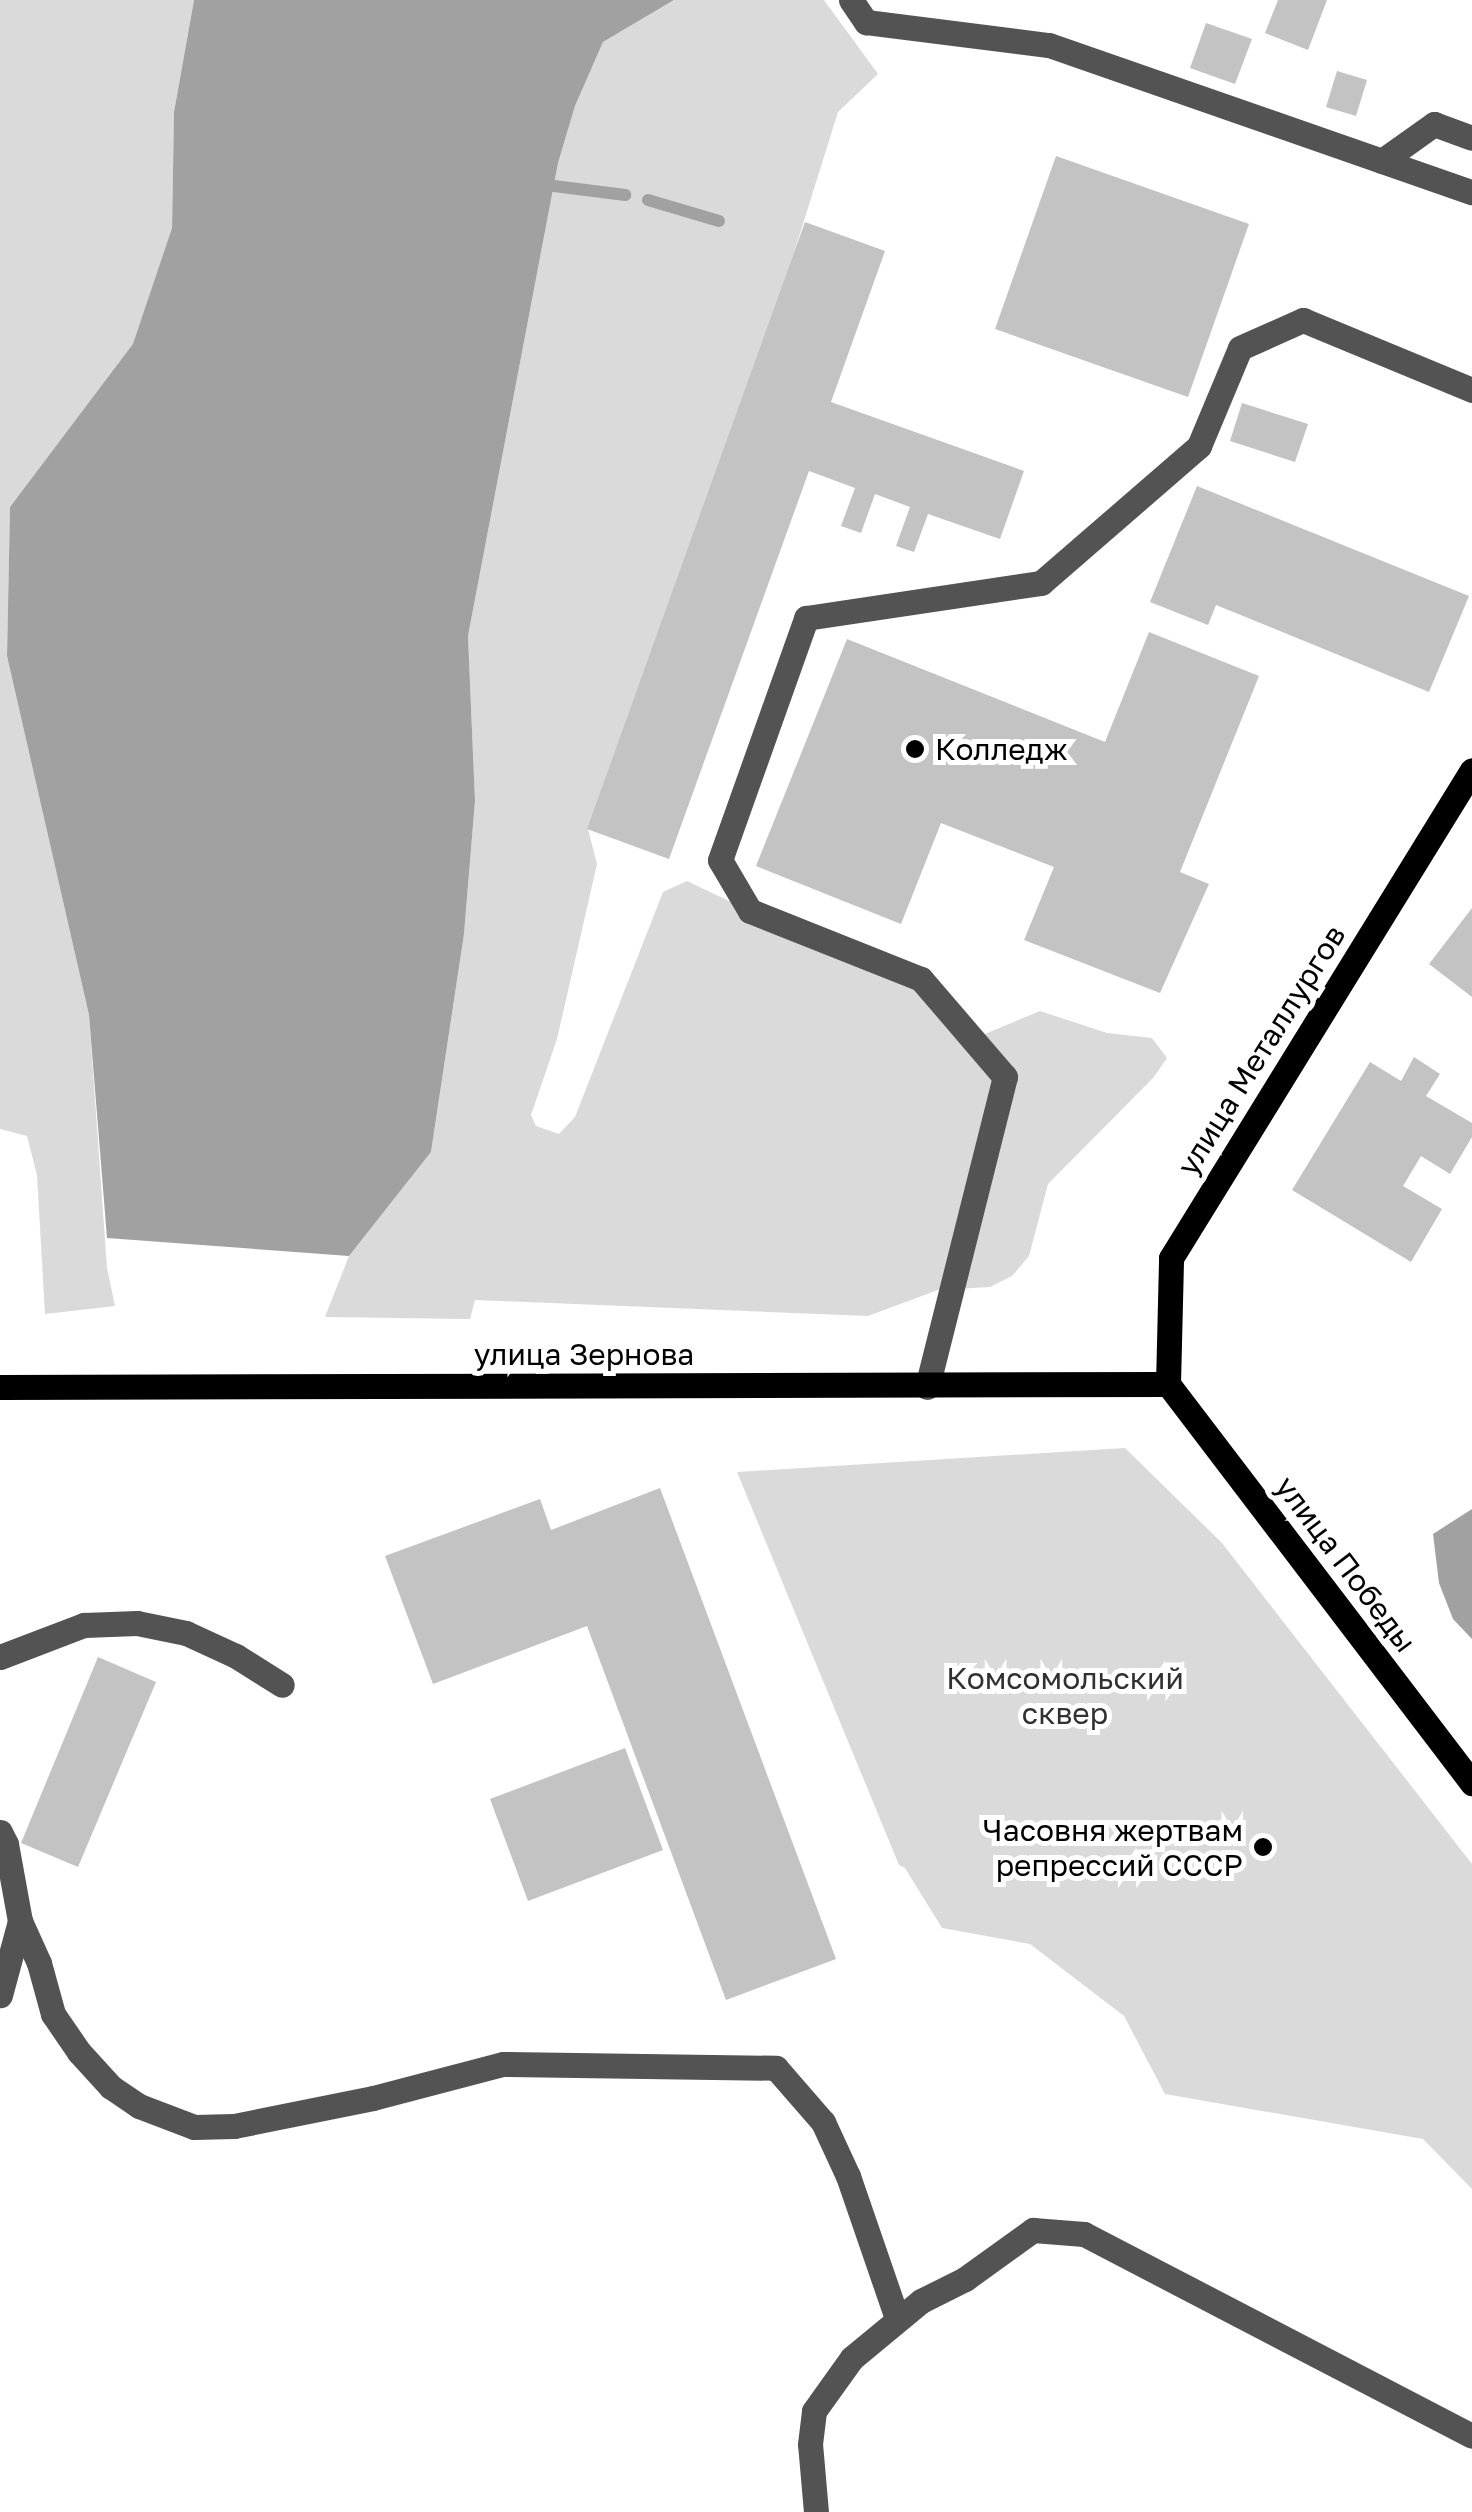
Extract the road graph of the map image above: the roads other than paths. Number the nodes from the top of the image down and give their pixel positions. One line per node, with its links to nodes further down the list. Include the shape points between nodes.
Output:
1 (851, 0): 3 (street, via 866,22 1048,45)
2 (1472, 138): 3 (street, via 1434,124)
3 (1382, 161): 4 (street)
4 (1472, 192)
5 (1472, 390): 9 (street, via 1303,320 1240,348 1199,446 1041,583 806,618 720,860 750,910 920,979 1005,1078)
6 (1472, 770): 7 (main road, улица Металлургов, via 1171,1258)
7 (1168, 1384): 9 (main road, улица Зернова); 12 (main road, улица Победы)
8 (0, 1386): 9 (main road, улица Зернова)
9 (927, 1387)
10 (0, 1657): 11 (street, via 84,1626 137,1623 186,1634)
11 (282, 1686)
12 (1472, 1783)
13 (0, 1832): 14 (street)
14 (20, 1921): 15 (street); 16 (street, via 53,2014 79,2052 138,2106 194,2126 234,2126 504,2064 776,2068 823,2122)
15 (0, 1995)
16 (898, 2318): 17 (street, via 1033,2230 1084,2234); 18 (street, via 852,2358 814,2411)
17 (1472, 2436)
18 (816, 2512)

